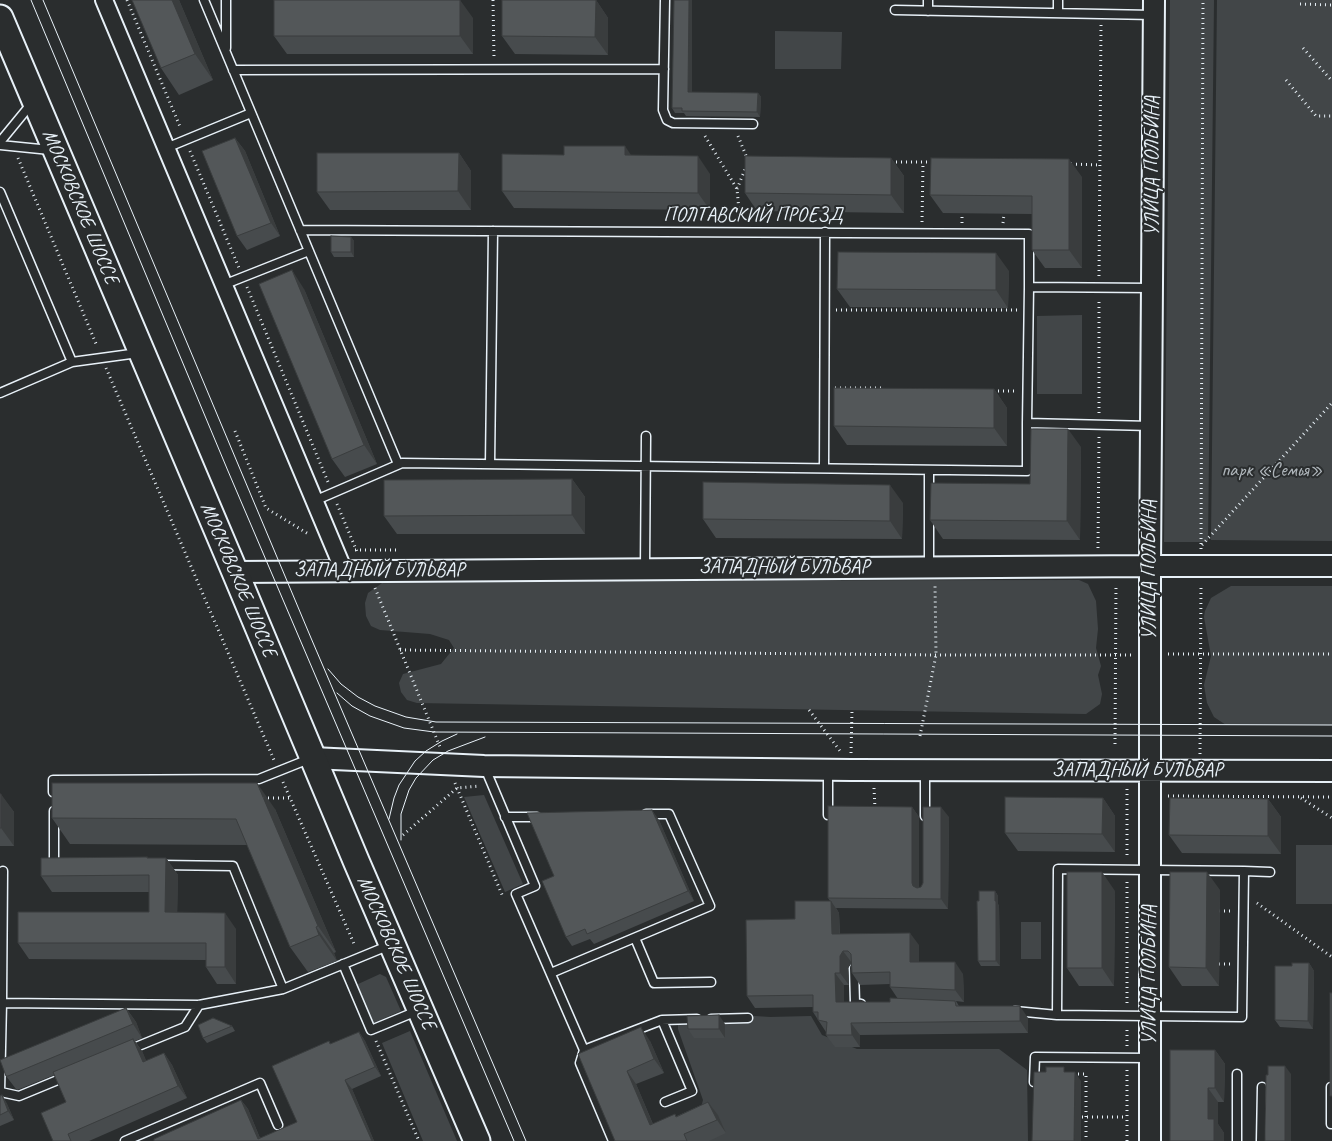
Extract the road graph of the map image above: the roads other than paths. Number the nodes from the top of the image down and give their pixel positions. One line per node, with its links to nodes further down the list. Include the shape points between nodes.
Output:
1 (104, 0): 19 (street)
2 (204, 0): 12 (lane)
3 (226, 0): 12 (lane)
4 (665, 0): 14 (lane)
5 (928, 0): 9 (lane)
6 (1058, 0): 10 (lane)
7 (1154, 8): 10 (lane); 28 (street, УЛИЦА ПОЛБИНА)
8 (895, 10): 9 (lane)
9 (928, 11): 10 (lane)
10 (1058, 13)
11 (0, 18): 15 (main road, МОСКОВСКОЕ ШОССЕ)
12 (226, 53): 13 (lane)
13 (233, 70): 14 (lane); 16 (lane)
14 (664, 70): 17 (lane, via 663,110 667,120 673,123)
15 (34, 100): 18 (lane); 20 (main road, МОСКОВСКОЕ ШОССЕ)
16 (251, 113): 19 (lane); 22 (lane)
17 (753, 124)
18 (0, 144): 20 (lane)
19 (166, 148): 26 (street)
20 (56, 150): 29 (main road, МОСКОВСКОЕ ШОССЕ)
21 (0, 192): 30 (lane)
22 (300, 230): 23 (lane, ПОЛТАВСКИЙ ПРОЕЗД); 25 (lane)
23 (493, 231): 24 (lane, ПОЛТАВСКИЙ ПРОЕЗД); 36 (lane)
24 (825, 232): 27 (lane, ПОЛТАВСКИЙ ПРОЕЗД, via 1029,234); 38 (lane)
25 (309, 251): 26 (lane); 35 (lane)
26 (223, 285): 40 (street)
27 (1029, 287): 28 (lane); 32 (lane)
28 (1152, 288): 33 (street, УЛИЦА ПОЛБИНА)
29 (142, 352): 30 (lane); 45 (main road, МОСКОВСКОЕ ШОССЕ)
30 (72, 362): 31 (lane)
31 (0, 393)
32 (1028, 423): 33 (lane); 39 (lane, via 1027,471)
33 (1151, 426): 41 (street, УЛИЦА ПОЛБИНА)
34 (646, 436): 37 (lane)
35 (398, 464): 36 (lane); 40 (lane)
36 (490, 464): 37 (lane)
37 (646, 466): 38 (lane); 44 (lane)
38 (824, 468): 39 (lane)
39 (929, 470): 43 (lane)
40 (314, 500): 46 (street)
41 (1150, 566): 42 (street, ЗАПАДНЫЙ БУЛЬВАР); 43 (street, ЗАПАДНЫЙ БУЛЬВАР); 51 (street, УЛИЦА ПОЛБИНА)
42 (1332, 566)
43 (932, 567): 44 (street, ЗАПАДНЫЙ БУЛЬВАР)
44 (645, 569): 46 (street, ЗАПАДНЫЙ БУЛЬВАР)
45 (235, 572): 46 (street, ЗАПАДНЫЙ БУЛЬВАР); 47 (main road, МОСКОВСКОЕ ШОССЕ)
46 (344, 572)
47 (312, 758): 48 (street, ЗАПАДНЫЙ БУЛЬВАР); 58 (lane, via 259,779 53,780 54,863); 65 (main road, МОСКОВСКОЕ ШОССЕ)
48 (484, 766): 49 (street, ЗАПАДНЫЙ БУЛЬВАР); 55 (lane)
49 (828, 770): 50 (street, ЗАПАДНЫЙ БУЛЬВАР); 57 (lane)
50 (925, 770): 51 (street, ЗАПАДНЫЙ БУЛЬВАР); 56 (lane)
51 (1150, 771): 52 (street, ЗАПАДНЫЙ БУЛЬВАР); 60 (street, УЛИЦА ПОЛБИНА)
52 (1332, 771)
53 (640, 814): 64 (lane, via 669,814 710,906)
54 (550, 816): 55 (lane)
55 (505, 817): 68 (lane, via 535,886 516,894)
56 (925, 824)
57 (828, 826)
58 (64, 863)
59 (154, 865): 70 (lane, via 233,866)
60 (1150, 869): 62 (lane); 76 (lane, via 1058,869); 77 (street, УЛИЦА ПОЛБИНА)
61 (3, 871): 71 (lane)
62 (1244, 871): 63 (lane); 77 (lane, via 1242,1017)
63 (1270, 872)
64 (635, 938): 68 (lane); 69 (lane, via 654,983)
65 (392, 944): 66 (lane); 74 (main road, МОСКОВСКОЕ ШОССЕ)
66 (343, 964): 70 (lane); 74 (lane, via 371,1030)
67 (854, 968): 72 (lane, via 855,1004)
68 (551, 973): 80 (lane)
69 (711, 982)
70 (283, 989): 73 (lane)
71 (2, 1003): 73 (lane); 87 (lane)
72 (874, 1004)
73 (200, 1005): 81 (lane, via 185,1027)
74 (421, 1009): 93 (main road, МОСКОВСКОЕ ШОССЕ)
75 (1011, 1011): 76 (lane)
76 (1057, 1015): 77 (lane)
77 (1150, 1016): 82 (street, УЛИЦА ПОЛБИНА)
78 (748, 1018): 79 (lane)
79 (662, 1020): 80 (lane); 89 (lane, via 692,1091)
80 (584, 1050): 94 (lane, via 580,1063)
81 (121, 1054)
82 (1150, 1058): 88 (lane, via 1035,1057); 95 (street, УЛИЦА ПОЛБИНА)
83 (75, 1073): 87 (lane, via 19,1096)
84 (1237, 1074): 96 (lane)
85 (1331, 1077): 90 (lane)
86 (1262, 1087): 97 (lane)
87 (0, 1092)
88 (1034, 1093)
89 (665, 1102)
90 (1332, 1124)
91 (278, 1125): 92 (lane, via 260,1083)
92 (125, 1141)
93 (477, 1141)
94 (613, 1141)
95 (1150, 1141)
96 (1237, 1141)
97 (1261, 1141)

